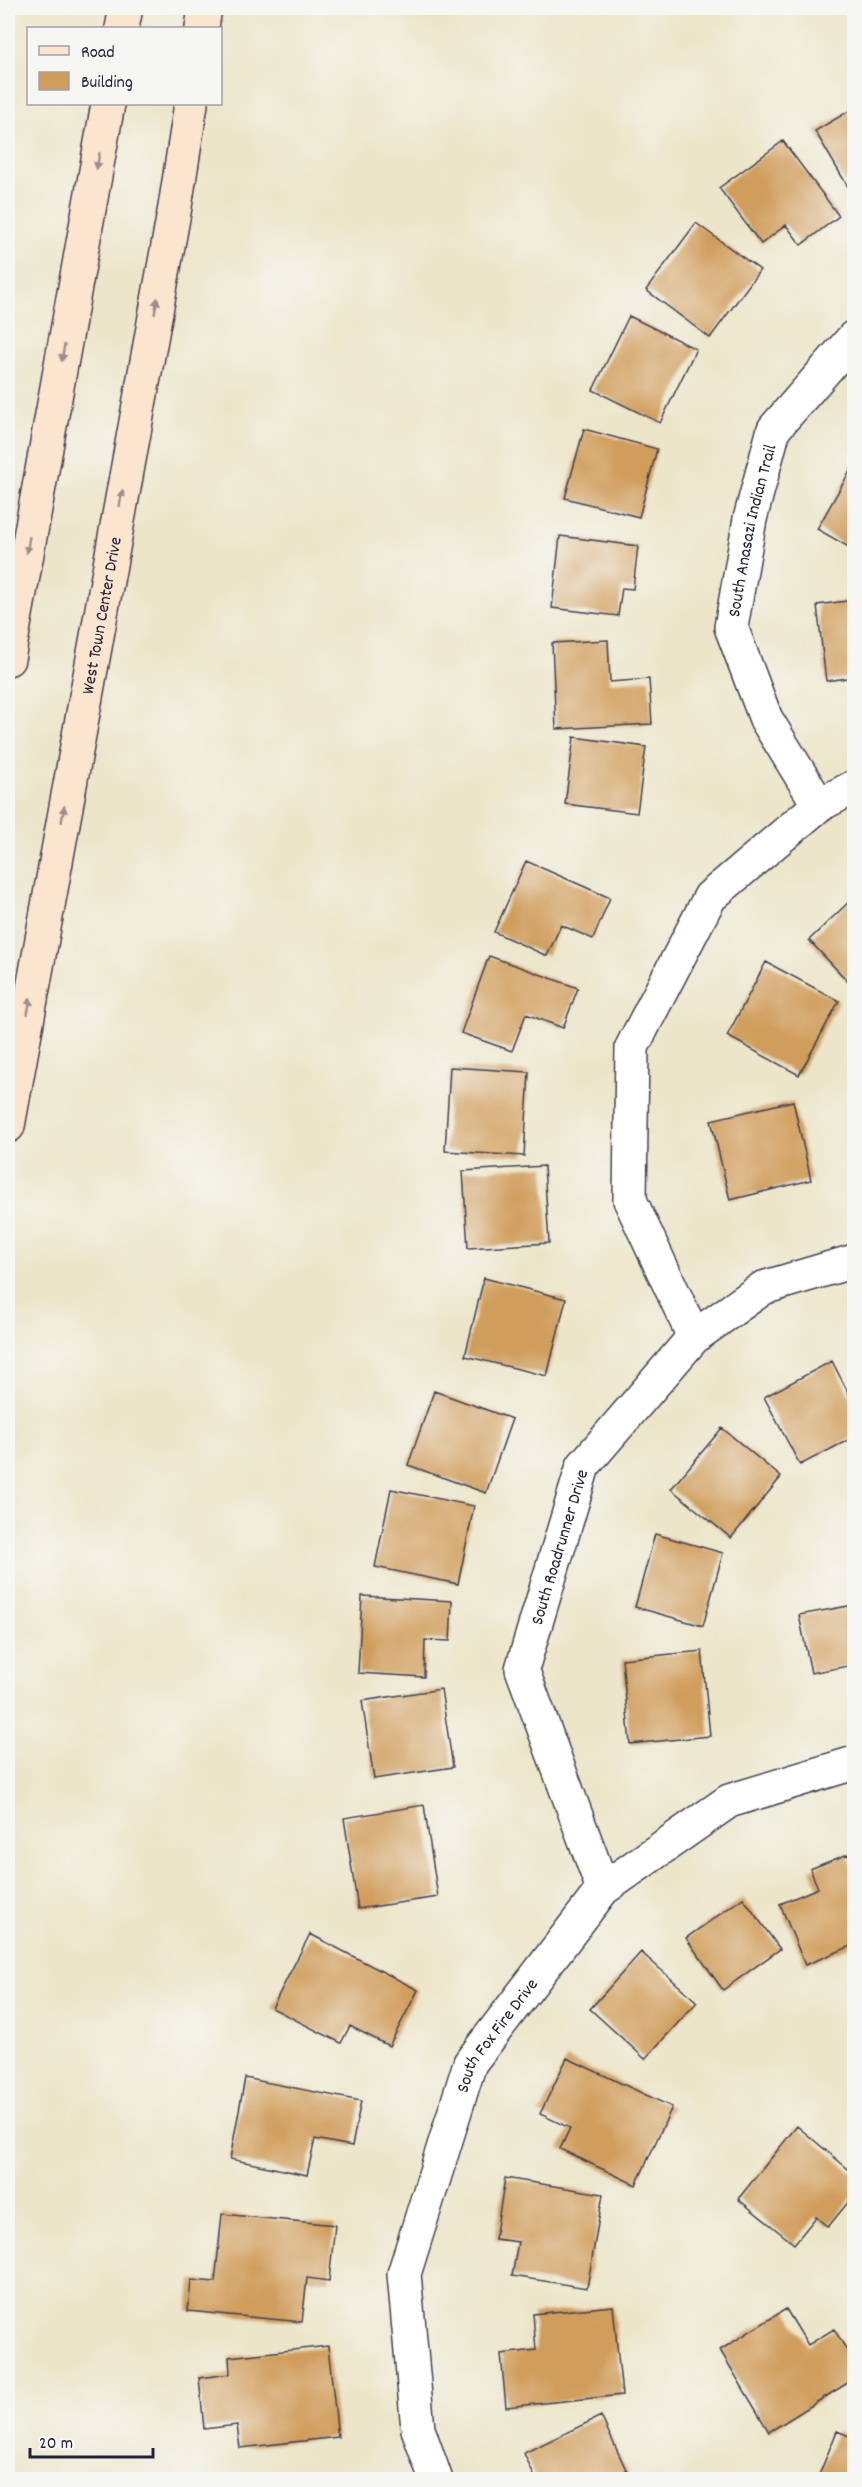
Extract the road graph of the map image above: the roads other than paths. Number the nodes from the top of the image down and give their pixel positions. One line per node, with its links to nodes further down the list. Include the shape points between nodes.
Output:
1 (126, 8): 3 (street)
2 (205, 8): 4 (street)
3 (122, 27)
4 (202, 27)
5 (108, 105): 8 (street, one-way to 8)
6 (191, 105): 11 (street, West Town Center Drive, one-way to 6)
7 (855, 337): 10 (street, South Anasazi Indian Trail, via 774,429 750,519 731,627 766,719)
8 (8, 659)
9 (855, 788): 10 (street)
10 (819, 805): 13 (street, via 710,897 632,1047 630,1200)
11 (8, 1125)
12 (855, 1261): 13 (street, South Roadrunner Drive, via 763,1288)
13 (694, 1337): 15 (street, South Roadrunner Drive, via 583,1466 522,1669)
14 (855, 1763): 15 (street, South Fox Fire Drive, via 729,1801)
15 (603, 1889): 16 (street, South Fox Fire Drive, via 470,2063 404,2274 418,2430)
16 (436, 2480)

